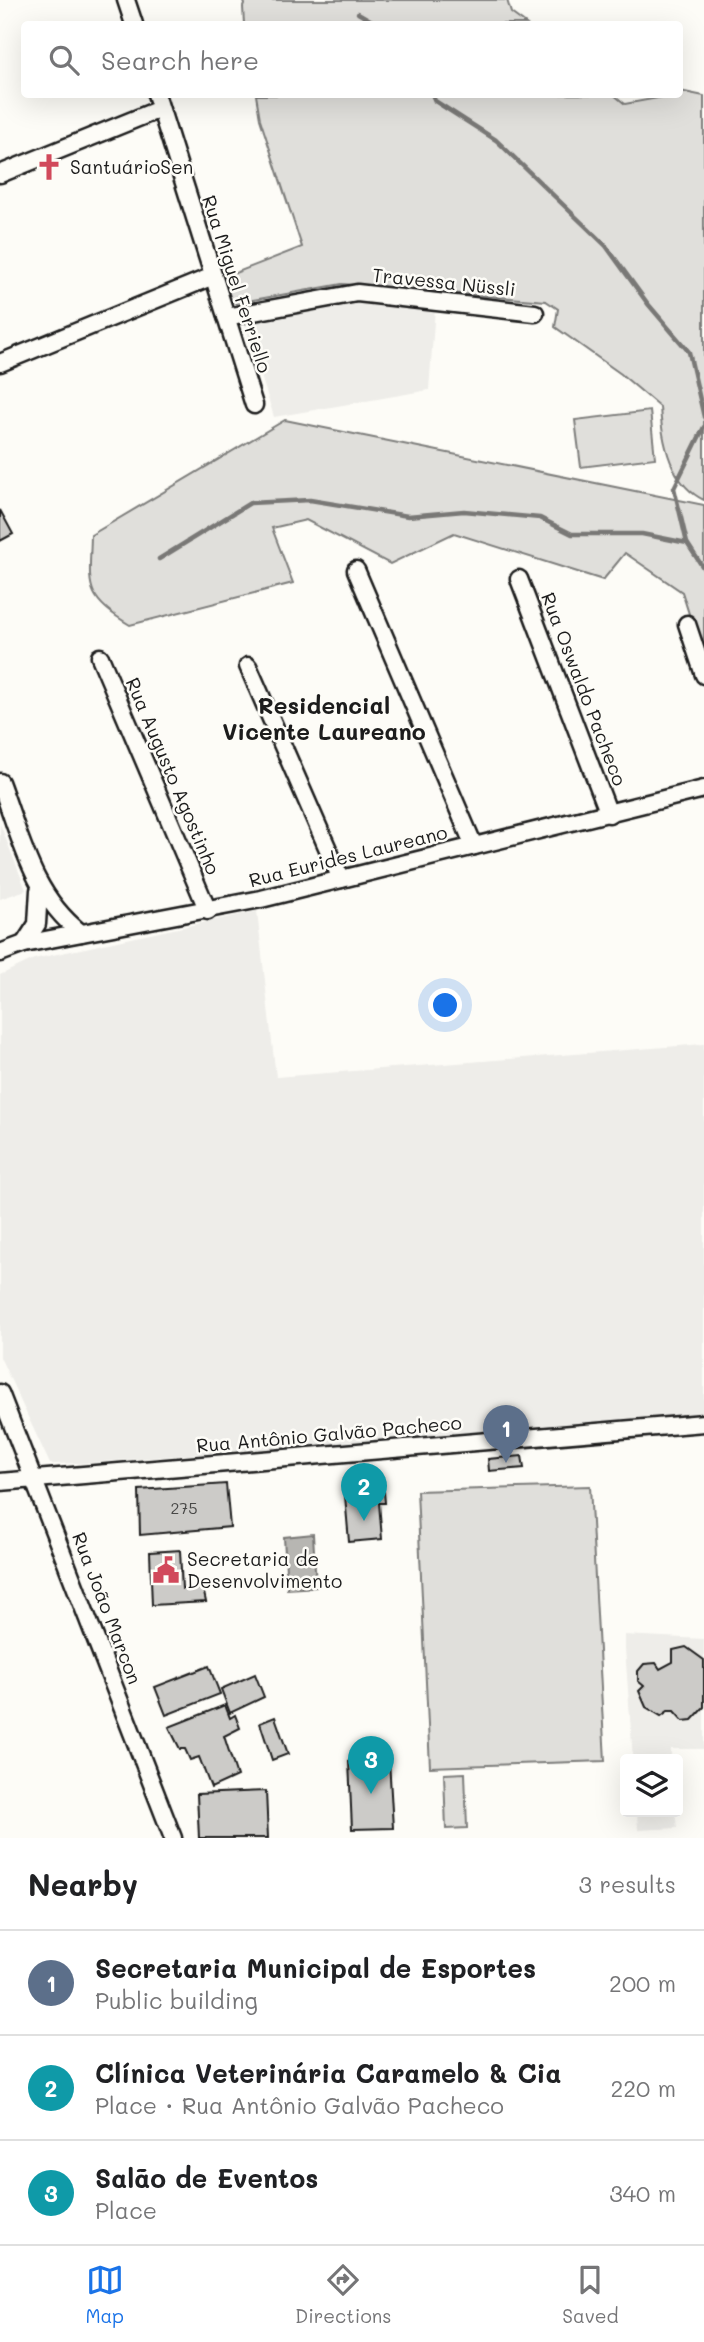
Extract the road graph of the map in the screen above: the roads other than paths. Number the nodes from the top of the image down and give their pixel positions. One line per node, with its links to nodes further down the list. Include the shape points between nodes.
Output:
1 (126, 0): 2 (street)
2 (133, 21)
3 (158, 102): 4 (street); 5 (street, Rua Miguel Ferriello)
4 (0, 174)
5 (213, 276): 7 (street, Rua Miguel Ferriello); 8 (street)
6 (535, 313): 7 (street, Travessa Nüssli, via 357,293)
7 (226, 317): 9 (street, Rua Miguel Ferriello)
8 (0, 363)
9 (254, 405)
10 (356, 570): 19 (street)
11 (519, 579): 18 (street, Rua Oswaldo Pacheco)
12 (687, 624): 15 (street)
13 (100, 657): 22 (street, Rua Augusto Agostinho)
14 (248, 666): 20 (street)
15 (704, 676)
16 (0, 782): 21 (street)
17 (704, 789): 18 (street, Rua Eurides Laureano)
18 (609, 814): 19 (street, Rua Eurides Laureano)
19 (474, 846): 20 (street, Rua Eurides Laureano)
20 (341, 879): 22 (street, Rua Eurides Laureano)
21 (39, 887): 23 (street, via 60,916); 24 (street, via 37,924)
22 (208, 911): 23 (street, Rua Eurides Laureano)
23 (81, 933): 24 (street, Rua Eurides Laureano)
24 (24, 944): 25 (street, Rua Eurides Laureano)
25 (0, 953)
26 (0, 1393): 28 (street, Rua João Marcon)
27 (704, 1423): 28 (street, Rua Antônio Galvão Pacheco)
28 (35, 1479): 29 (street, Rua Antônio Galvão Pacheco); 30 (street, Rua João Marcon)
29 (0, 1482)
30 (173, 1838)

